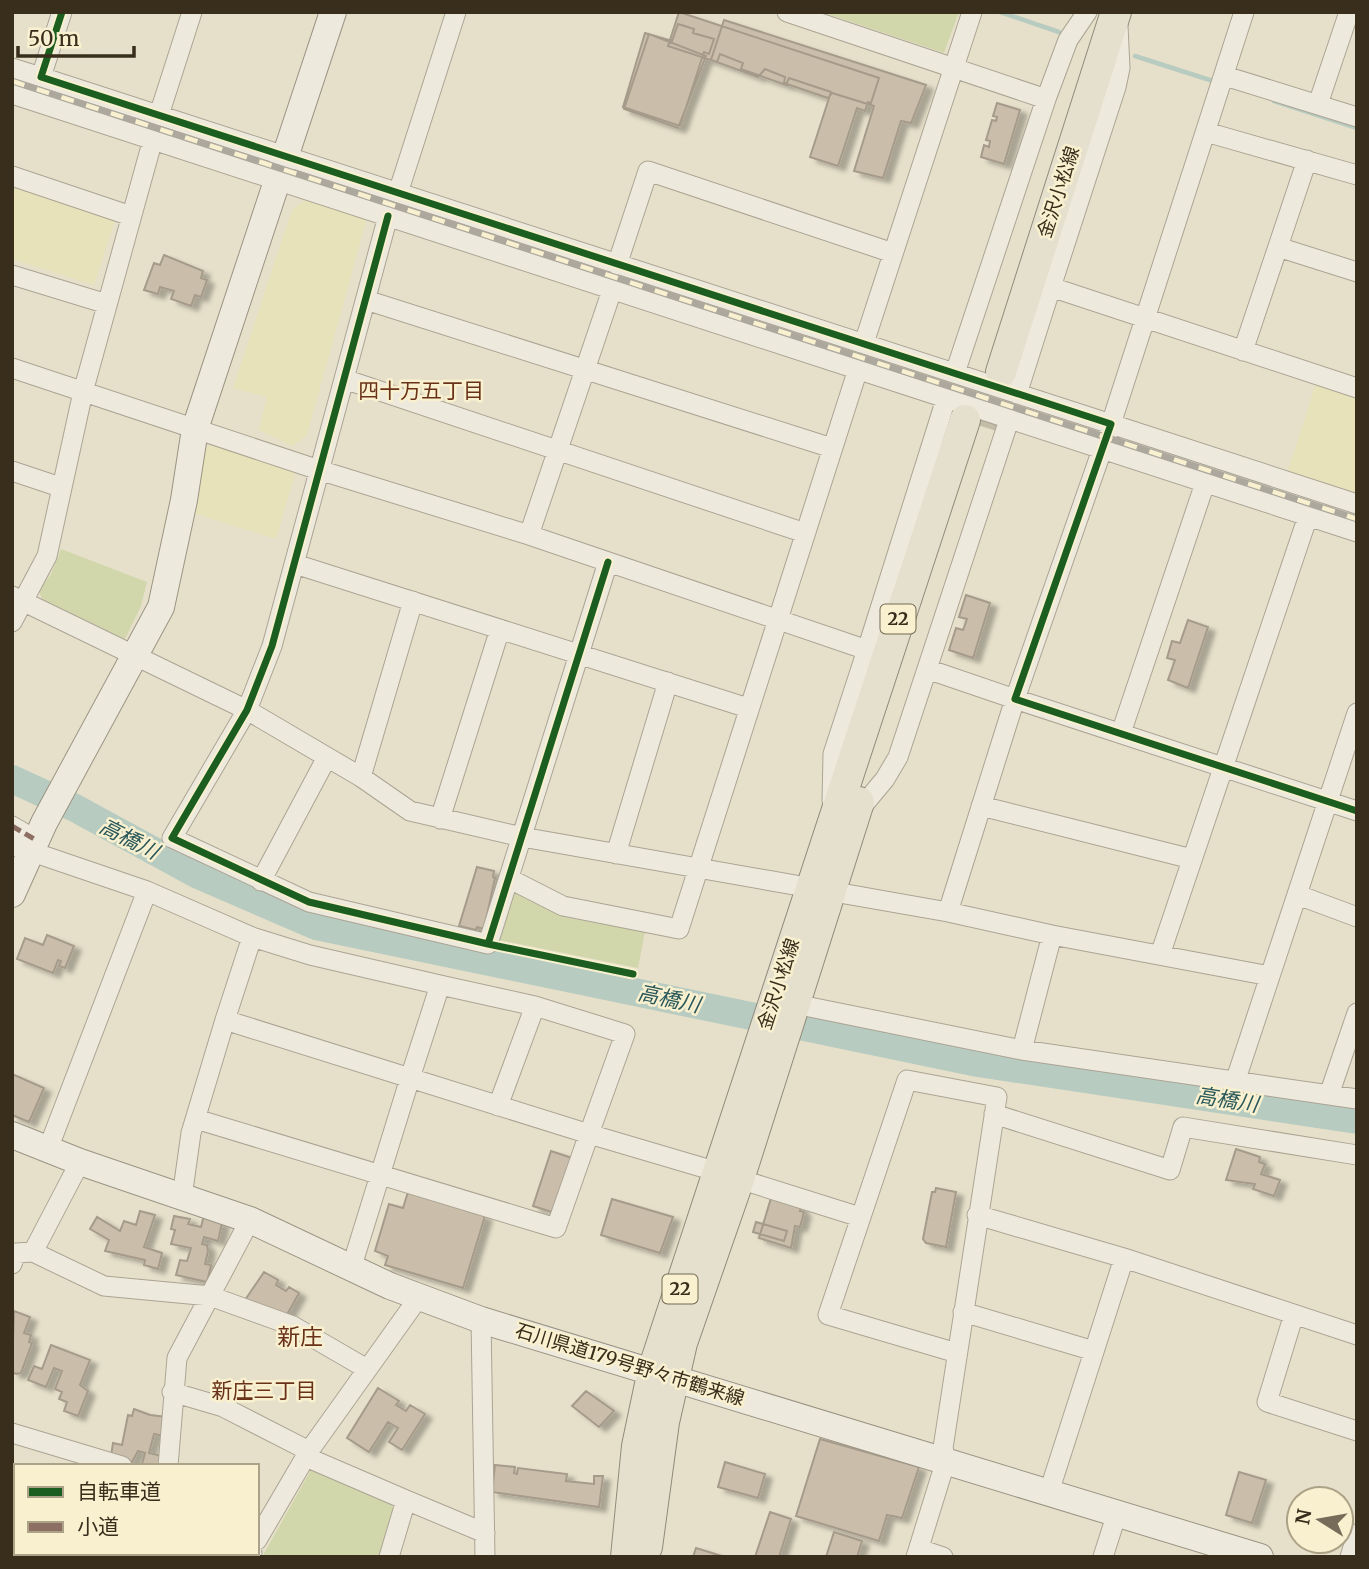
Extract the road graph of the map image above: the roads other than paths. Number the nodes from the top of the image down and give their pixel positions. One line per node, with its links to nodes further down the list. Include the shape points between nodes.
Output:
1 (62, 12): 14 (street)
2 (192, 12): 19 (street)
3 (333, 12): 24 (main road)
4 (456, 12): 27 (street)
5 (787, 12): 13 (street)
6 (972, 12): 13 (street)
7 (1087, 12): 17 (street, via 1068,40)
8 (1095, 12): 45 (main road, 金沢小松線)
9 (1117, 12): 35 (street, via 1120,68 1116,87); 45 (main road, 金沢小松線)
10 (1244, 12): 15 (street)
11 (1349, 12): 18 (street)
12 (12, 68): 14 (street)
13 (954, 68): 17 (street); 31 (street)
14 (41, 77): 19 (street)
15 (1222, 82): 18 (street); 21 (street)
16 (12, 94): 22 (street)
17 (1046, 99): 45 (street)
18 (1318, 104): 20 (street)
19 (159, 115): 24 (street)
20 (1357, 117)
21 (1206, 132): 23 (street); 39 (street)
22 (153, 139): 24 (street); 28 (street)
23 (1307, 160): 25 (street); 30 (street)
24 (283, 169): 27 (street); 29 (street); 51 (main road)
25 (1357, 175)
26 (12, 176): 28 (street)
27 (398, 193): 32 (street)
28 (131, 216): 38 (street)
29 (388, 216): 36 (street); 37 (street)
30 (1278, 247): 33 (street); 41 (street)
31 (894, 253): 32 (street, via 648,171); 40 (street)
32 (617, 265): 40 (street)
33 (1357, 272)
34 (12, 275): 38 (street)
35 (1051, 287): 39 (street); 45 (street)
36 (612, 290): 43 (street); 44 (street)
37 (366, 300): 43 (street); 46 (street)
38 (107, 304): 48 (street)
39 (1145, 317): 41 (street); 50 (street)
40 (864, 343): 45 (street)
41 (1243, 351): 47 (street)
42 (12, 368): 48 (street)
43 (585, 369): 52 (street); 53 (street)
44 (858, 369): 49 (street); 52 (street)
45 (989, 376): 50 (street)
46 (344, 379): 53 (street); 55 (street)
47 (1357, 388)
48 (83, 392): 51 (street); 58 (street)
49 (976, 416): 54 (street); 71 (street); 74 (street); 87 (main road, 金沢小松線 / 22)
50 (1111, 424): 54 (street); 59 (street)
51 (195, 429): 55 (street); 73 (main road, via 161,607)
52 (832, 448): 62 (street)
53 (558, 450): 62 (street); 63 (street)
54 (1102, 450): 57 (street); 76 (street)
55 (319, 470): 63 (street); 65 (street)
56 (12, 471): 58 (street)
57 (1205, 483): 60 (street); 80 (street)
58 (60, 487): 66 (street, via 47,556)
59 (1357, 504)
60 (1308, 516): 61 (street); 82 (street)
61 (1357, 532)
62 (805, 533): 68 (street)
63 (529, 535): 64 (street)
64 (608, 562): 68 (street); 72 (street)
65 (295, 564): 67 (street); 78 (street, via 272,646)
66 (18, 599): 69 (street); 73 (street)
67 (413, 601): 70 (street); 83 (street)
68 (776, 620): 71 (street); 77 (street)
69 (12, 622)
70 (500, 629): 72 (street); 88 (street)
71 (867, 650): 87 (street, via 833,754)
72 (580, 654): 75 (street); 90 (street)
73 (135, 655): 78 (street); 89 (main road, via 62,789)
74 (928, 669): 76 (street); 87 (street, via 898,757 885,779)
75 (668, 682): 77 (street); 91 (street)
76 (1015, 699): 80 (street); 85 (street)
77 (748, 708): 93 (street)
78 (247, 710): 81 (street); 95 (street, via 172,838)
79 (1357, 713): 84 (street)
80 (1121, 733): 82 (street)
81 (327, 759): 83 (street); 95 (street)
82 (1225, 767): 84 (street); 92 (street)
83 (361, 777): 88 (street, via 410,811)
84 (1330, 801): 86 (street); 99 (street)
85 (981, 806): 92 (street); 100 (street)
86 (1357, 811)
87 (844, 817): 96 (main road, 金沢小松線 / 22)
88 (440, 819): 90 (street)
89 (25, 836): 97 (street, via 52,856); 98 (main road)
90 (522, 837): 91 (street); 94 (street)
91 (616, 855): 93 (street)
92 (1192, 859): 104 (street)
93 (697, 868): 94 (street, via 679,929 563,906); 96 (street)
94 (510, 879): 95 (street, via 488,944 309,902)
95 (261, 881)
96 (820, 890): 100 (street); 109 (main road, 金沢小松線 / 22)
97 (148, 891): 103 (street); 121 (street)
98 (12, 894)
99 (1298, 895): 101 (street); 105 (street)
100 (948, 912): 102 (street)
101 (1357, 918)
102 (1052, 935): 104 (street); 111 (street)
103 (252, 937): 106 (street); 110 (street)
104 (1160, 955): 105 (street)
105 (1270, 976): 113 (street)
106 (440, 985): 107 (street); 112 (street)
107 (535, 1006): 116 (street); 119 (street, via 625,1034)
108 (1357, 1013): 114 (street)
109 (782, 1016): 111 (street); 125 (main road, 金沢小松線 / 22)
110 (225, 1020): 112 (street); 118 (street)
111 (1022, 1050): 113 (street)
112 (410, 1078): 116 (street); 124 (street)
113 (1235, 1082): 114 (street)
114 (1329, 1095): 115 (street)
115 (1357, 1099)
116 (498, 1106): 119 (street)
117 (993, 1114): 122 (street, via 1170,1170 1183,1127); 127 (street); 128 (street, via 997,1097 907,1080)
118 (195, 1119): 124 (street); 126 (street)
119 (589, 1134): 124 (street, via 556,1228); 125 (street)
120 (12, 1135): 121 (main road, 石川県道179号野々市鶴来線)
121 (48, 1149): 123 (main road, 石川県道179号野々市鶴来線)
122 (1357, 1155)
123 (80, 1162): 126 (main road, 石川県道179号野々市鶴来線); 130 (street)
124 (380, 1174): 133 (street)
125 (728, 1175): 128 (street); 143 (main road, 金沢小松線 / 22)
126 (182, 1197): 129 (main road, 石川県道179号野々市鶴来線)
127 (977, 1215): 131 (street); 136 (street)
128 (860, 1217): 141 (street, via 828,1315)
129 (250, 1220): 133 (main road, 石川県道179号野々市鶴来線); 134 (street)
130 (33, 1252): 132 (street, via 16,1253); 134 (street, via 104,1286)
131 (1124, 1258): 137 (street); 140 (street)
132 (12, 1264)
133 (351, 1269): 135 (main road, 石川県道179号野々市鶴来線)
134 (210, 1296): 142 (street, via 293,1326); 144 (street, via 177,1358)
135 (419, 1297): 138 (main road, 石川県道179号野々市鶴来線); 142 (street)
136 (963, 1312): 140 (street); 141 (street)
137 (1294, 1314): 139 (street); 145 (street, via 1266,1402)
138 (481, 1320): 143 (main road, 石川県道179号野々市鶴来線); 154 (street)
139 (1357, 1335)
140 (1094, 1351): 151 (street)
141 (957, 1353): 148 (street, via 943,1448)
142 (367, 1369): 147 (street)
143 (663, 1374): 148 (main road, 石川県道179号野々市鶴来線); 161 (main road, 金沢小松線 / 22, via 637,1446); 162 (main road, 金沢小松線 / 22)
144 (172, 1392): 147 (street, via 223,1407); 150 (street)
145 (1357, 1431)
146 (12, 1433): 149 (street)
147 (308, 1454): 152 (street); 156 (street)
148 (946, 1461): 151 (main road, 石川県道179号野々市鶴来線); 157 (street)
149 (115, 1464)
150 (168, 1464)
151 (1049, 1492): 153 (main road, 石川県道179号野々市鶴来線)
152 (406, 1500): 154 (street); 159 (street)
153 (1116, 1513): 158 (main road, 石川県道179号野々市鶴来線); 164 (street)
154 (485, 1533): 160 (street)
155 (1357, 1534): 165 (street)
156 (259, 1536)
157 (918, 1553): 163 (street)
158 (1245, 1555)
159 (389, 1557)
160 (485, 1557)
161 (626, 1557)
162 (646, 1557)
163 (943, 1557)
164 (1102, 1557)
165 (1350, 1557)

